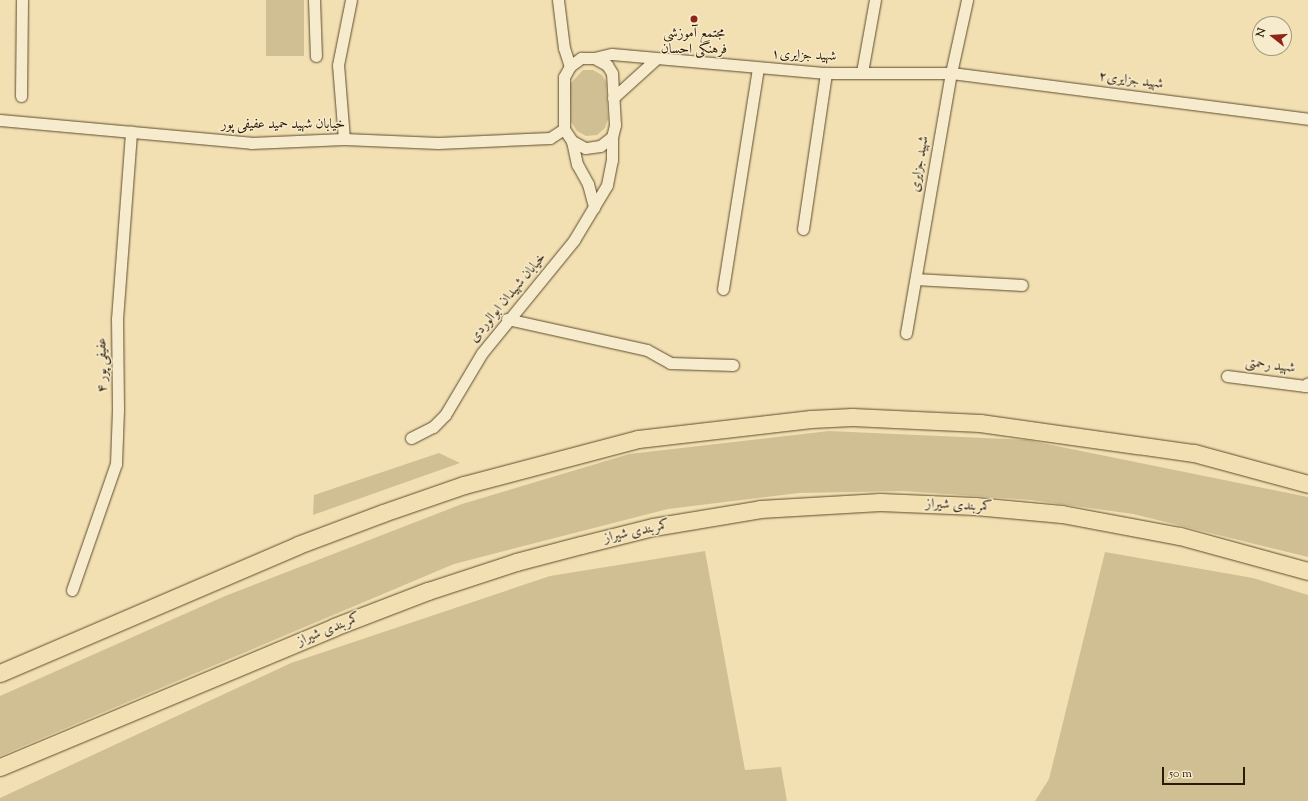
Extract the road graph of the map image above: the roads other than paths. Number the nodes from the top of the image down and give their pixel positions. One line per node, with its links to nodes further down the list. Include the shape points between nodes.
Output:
1 (22, 0): 15 (street)
2 (314, 0): 7 (street)
3 (351, 0): 22 (street, via 338,65)
4 (558, 0): 10 (street, via 564,48)
5 (875, 0): 12 (street)
6 (967, 0): 14 (street, شهید جزایری)
7 (316, 56)
8 (594, 58): 9 (street, شهید جزایری۱, via 612,54); 10 (street, via 581,58); 16 (street, via 607,65 612,74)
9 (656, 59): 11 (street, شهید جزایری۱); 16 (street)
10 (570, 66): 19 (street, via 564,77)
11 (758, 69): 13 (street, شهید جزایری۱); 28 (street)
12 (862, 72): 13 (street, شهید جزایری۱); 14 (street, شهید جزایری۱)
13 (826, 73): 25 (street)
14 (951, 73): 17 (street, شهید جزایری۲); 26 (street, شهید جزایری)
15 (21, 96)
16 (614, 98): 21 (street, via 615,125)
17 (1308, 119)
18 (0, 120): 20 (street, خیابان شهید حمید عفیفی پور)
19 (564, 129): 22 (street, خیابان شهید حمید عفیفی پور, via 550,138 438,143); 23 (street)
20 (131, 132): 22 (street, خیابان شهید حمید عفیفی پور, via 251,143); 37 (street, عفیفی پور ۴, via 117,319 116,464)
21 (612, 137): 23 (street, via 600,146 585,148); 24 (street, خیابان شهیدان ابوالوردی, via 612,160 607,185)
22 (344, 139)
23 (572, 141): 24 (street, via 577,164 588,184)
24 (594, 207): 29 (street, خیابان شهیدان ابوالوردی, via 559,260)
25 (803, 229)
26 (916, 279): 27 (street); 30 (street, شهید جزایری)
27 (1022, 285)
28 (723, 289)
29 (507, 319): 31 (street, via 647,350 670,363); 34 (street, خیابان شهیدان ابوالوردی, via 482,353 445,414 433,428)
30 (906, 333)
31 (733, 365)
32 (1227, 376): 33 (street, شهید رحمتی, via 1304,386)
33 (1308, 383)
34 (411, 438)
35 (1308, 484): 38 (highway, via 1194,453 980,423 852,417 811,419 638,439 464,486 384,513 298,545)
36 (1308, 571): 39 (highway, کمربندی شیراز, via 1180,536 1062,514 975,506 880,502 760,509 653,527 581,544 516,562 436,589 334,627)
37 (72, 590)
38 (0, 673)
39 (0, 767)

